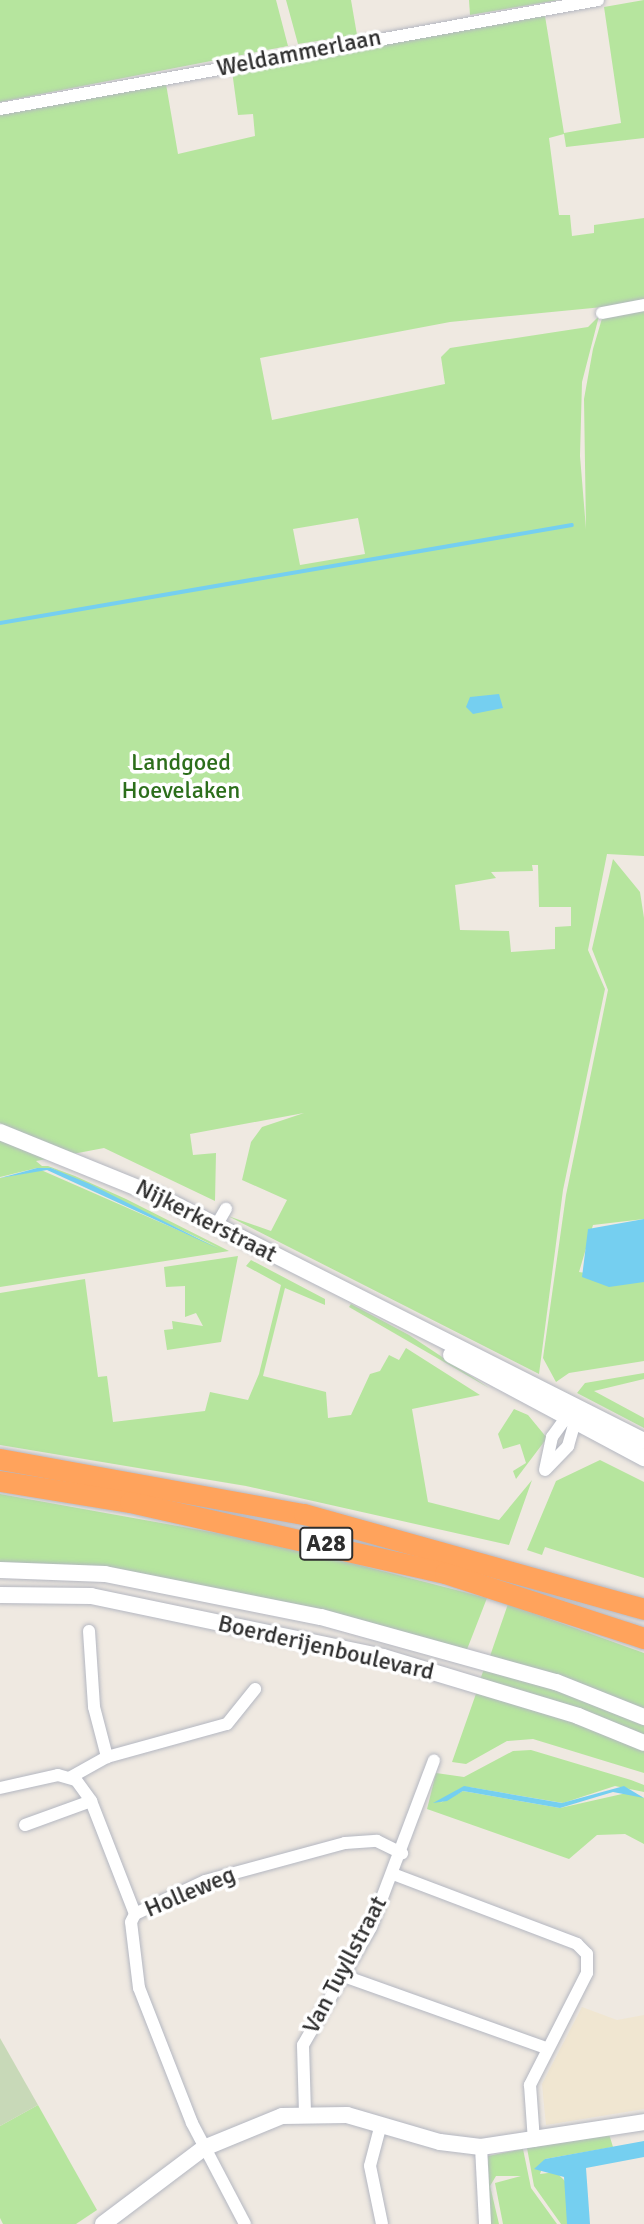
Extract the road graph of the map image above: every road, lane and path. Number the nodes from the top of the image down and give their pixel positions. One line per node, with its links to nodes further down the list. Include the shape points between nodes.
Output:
1 (598, 0): 2 (street, Weldammerlaan)
2 (0, 109)
3 (644, 305): 4 (street)
4 (602, 313)
5 (0, 1132): 7 (main road, Nijkerkerstraat, via 106,1171)
6 (226, 1209): 7 (street)
7 (216, 1226): 8 (main road, Nijkerkerstraat)
8 (405, 1325): 9 (main road, Nijkerkerstraat); 10 (main road, Nijkerkerstraat)
9 (577, 1407): 10 (street); 11 (street); 12 (main road, Nijkerkerstraat)
10 (560, 1419): 11 (main road, Nijkerkerstraat); 11 (street, via 545,1470)
11 (577, 1427): 13 (main road, Nijkerkerstraat)
12 (644, 1441)
13 (644, 1458)
14 (0, 1459): 16 (highway, A28, via 290,1512)
15 (0, 1481): 22 (highway, A28, via 130,1502 445,1573)
16 (454, 1552): 19 (highway, A28, via 531,1563); 20 (highway, A28)
17 (0, 1570): 24 (main road, Boerderijenboulevard, via 105,1574 221,1594 464,1655)
18 (0, 1595): 25 (main road, Boerderijenboulevard, via 91,1596 456,1678)
19 (644, 1596)
20 (644, 1609)
21 (89, 1631): 26 (street, via 94,1707)
22 (644, 1638)
23 (255, 1689): 26 (street, via 227,1724)
24 (644, 1717)
25 (644, 1743)
26 (107, 1757): 28 (street)
27 (434, 1760): 32 (street, Van Tuyllstraat)
28 (71, 1777): 29 (street); 30 (street)
29 (0, 1788)
30 (91, 1801): 31 (street); 34 (street)
31 (25, 1825)
32 (402, 1853): 33 (street, Van Tuyllstraat); 34 (street, Holleweg, via 377,1841 345,1843 215,1877)
33 (393, 1874): 35 (street, Van Tuyllstraat); 36 (street, via 584,1949 587,1973)
34 (135, 1914): 42 (street, Holleweg, via 137,1981)
35 (344, 1976): 36 (street); 37 (street, Van Tuyllstraat, via 303,2045)
36 (546, 2048): 40 (street, via 530,2085)
37 (305, 2113): 39 (main road); 42 (main road, via 261,2122)
38 (644, 2122): 40 (main road)
39 (381, 2124): 41 (main road, via 440,2142); 45 (street, via 370,2166)
40 (534, 2141): 41 (main road)
41 (481, 2147): 46 (street)
42 (204, 2148): 43 (main road); 44 (street, Holleweg)
43 (103, 2224)
44 (245, 2224)
45 (382, 2224)
46 (485, 2224)

